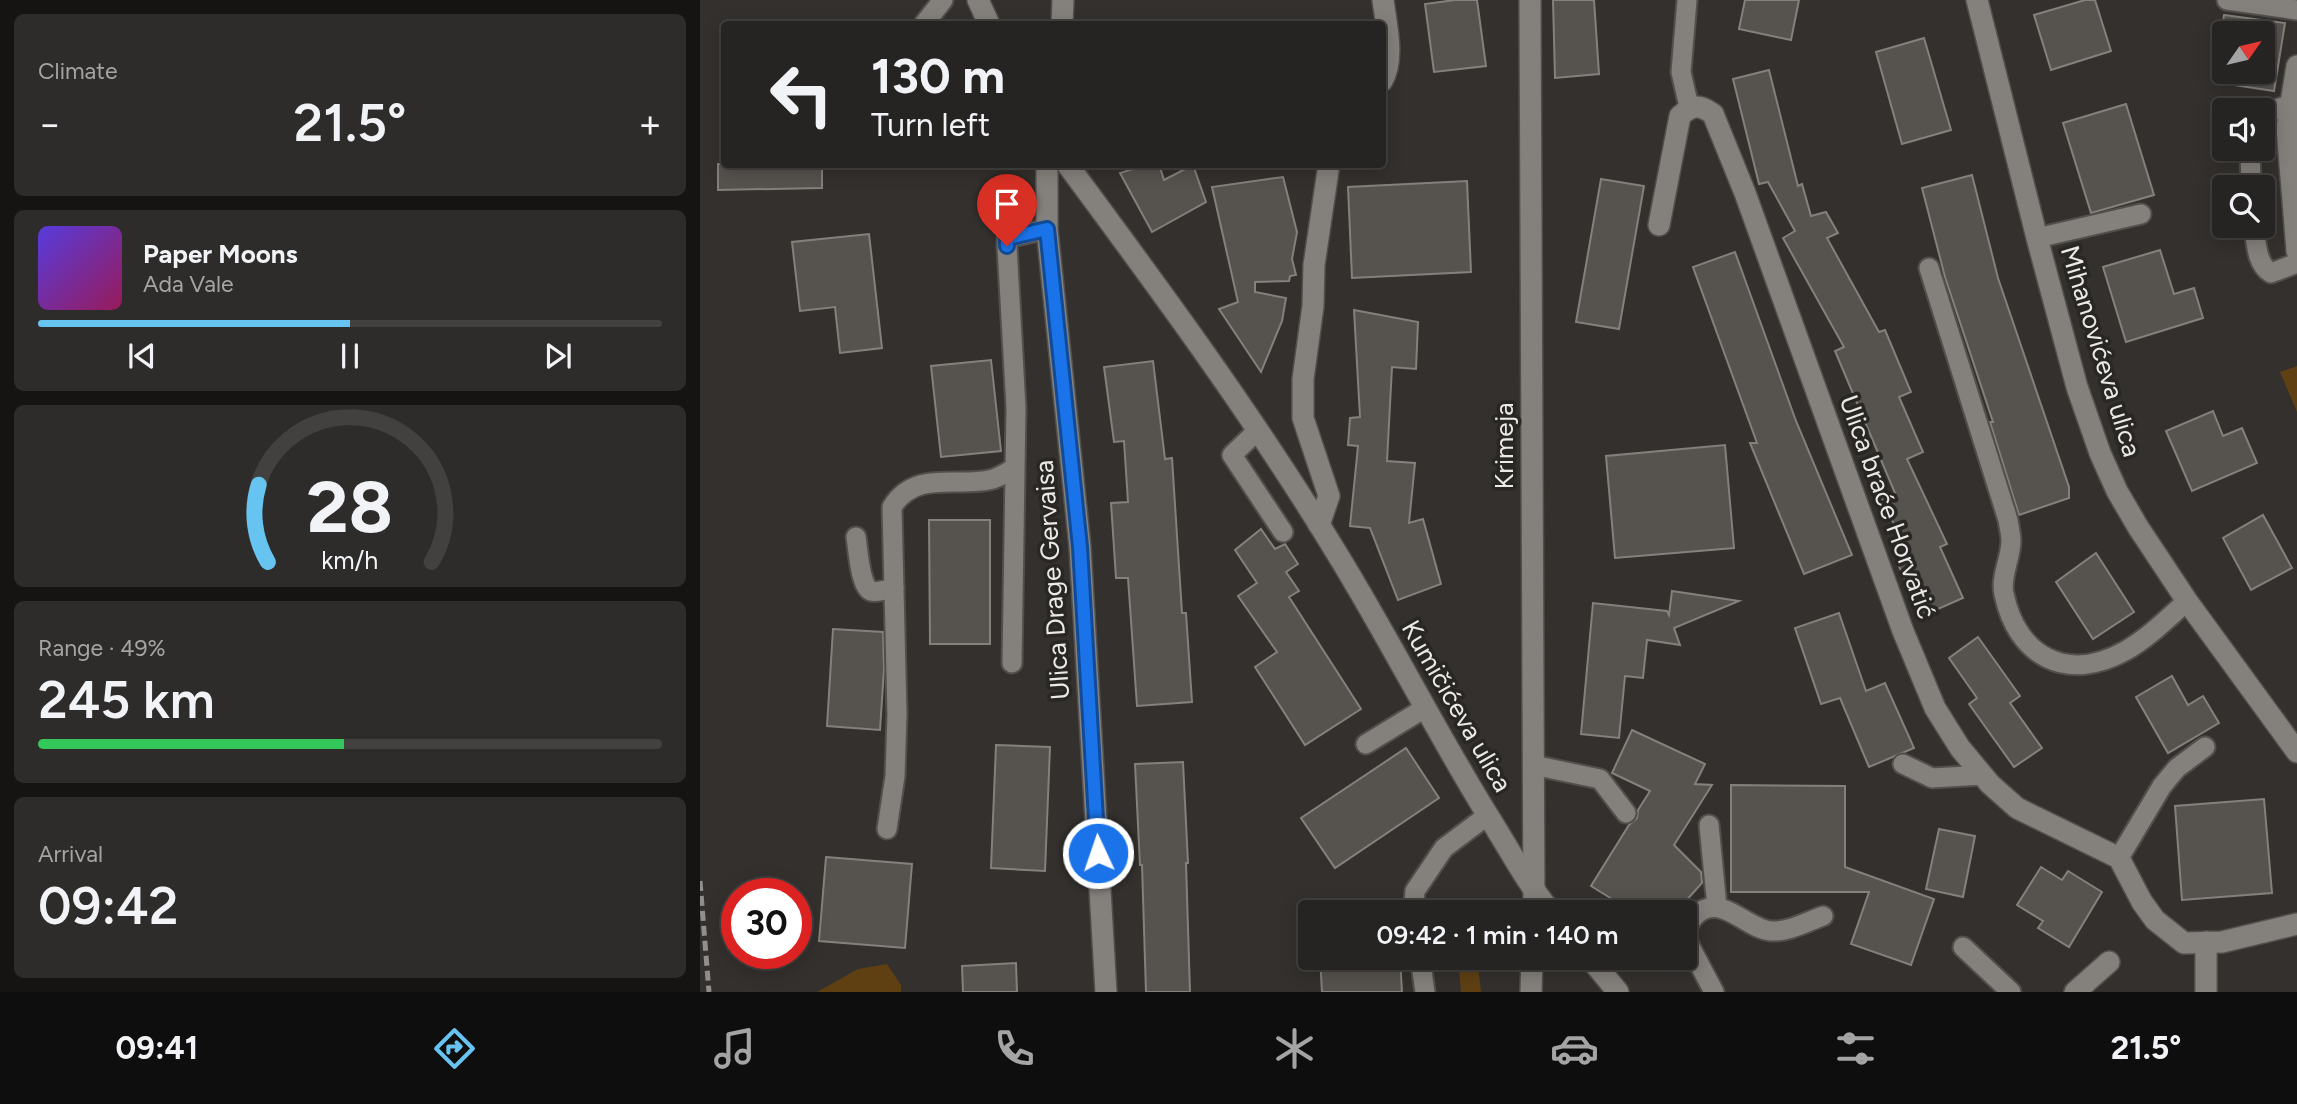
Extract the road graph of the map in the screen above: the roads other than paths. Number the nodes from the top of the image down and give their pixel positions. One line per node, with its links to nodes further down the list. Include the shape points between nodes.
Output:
1 (943, 0): 10 (lane)
2 (978, 0): 11 (street)
3 (1063, 0): 12 (street)
4 (1383, 0): 13 (street)
5 (1530, 0): 43 (street, Krimeja)
6 (1687, 0): 18 (lane, via 1681,72)
7 (1977, 0): 26 (street, Mihanovićeva ulica)
8 (2227, 0): 9 (lane)
9 (2297, 10)
10 (926, 21)
11 (988, 21)
12 (1062, 21)
13 (1385, 21)
14 (1386, 26): 16 (street)
15 (2297, 66): 17 (street)
16 (1386, 75)
17 (2291, 104): 19 (lane); 28 (street, via 2287,128)
18 (1689, 107): 24 (street, via 1680,116); 45 (street, Ulica braće Horvatić, via 1702,106 1713,114 1903,631 1935,708)
19 (2275, 110)
20 (1047, 168): 25 (street, Ulica Drage Gervaisa)
21 (1070, 168): 31 (street, Kumičićeva ulica)
22 (1328, 168): 33 (street, via 1303,379 1303,418 1329,496)
23 (2141, 214): 26 (lane)
24 (1659, 225)
25 (1047, 229): 32 (lane, via 1007,240 1016,408); 65 (street, Ulica Drage Gervaisa, via 1080,547)
26 (2037, 238): 37 (street, Mihanovićeva ulica, via 2077,387 2100,453 2138,527)
27 (2256, 238): 29 (lane, via 2267,271)
28 (2297, 251)
29 (2297, 262)
30 (1929, 268): 37 (lane, via 2008,520 2011,542 2003,590 2020,635 2051,662 2099,662 2153,632)
31 (1258, 430): 33 (street, Kumičićeva ulica); 34 (lane, via 1232,455)
32 (1014, 467): 36 (lane, via 986,481 946,480 899,497 892,507); 38 (lane)
33 (1320, 525): 39 (street, Kumičićeva ulica)
34 (1283, 532)
35 (856, 537): 36 (lane, via 862,579 869,590)
36 (894, 588): 49 (lane, via 897,714)
37 (2187, 601): 42 (street, Mihanovićeva ulica)
38 (1012, 663)
39 (1425, 708): 40 (lane); 47 (street, Kumičićeva ulica)
40 (1366, 744)
41 (2205, 747): 50 (lane, via 2162,786)
42 (2297, 752)
43 (1533, 765): 46 (lane, via 1600,779); 53 (street, Krimeja)
44 (1903, 765): 45 (lane, via 1932,778)
45 (1983, 775): 50 (street, Ulica braće Horvatić, via 2017,808)
46 (1626, 813)
47 (1488, 815): 51 (lane, via 1444,848 1415,891); 52 (street, Kumičićeva ulica)
48 (1709, 825): 54 (lane)
49 (887, 829)
50 (2119, 858): 58 (street, via 2155,920 2184,943)
51 (1414, 900)
52 (1534, 900)
53 (1535, 900)
54 (1717, 907): 55 (lane); 56 (lane, via 1769,931)
55 (1697, 913)
56 (1823, 916)
57 (2297, 924): 58 (street)
58 (2206, 942): 72 (street)
59 (1963, 947): 70 (lane)
60 (1697, 959): 69 (lane)
61 (2109, 962): 71 (street)
62 (1422, 970): 66 (lane)
63 (1532, 970): 67 (street)
64 (1600, 970): 68 (street)
65 (1106, 992)
66 (1425, 992)
67 (1531, 992)
68 (1618, 992)
69 (1714, 992)
70 (2011, 992)
71 (2075, 992)
72 (2206, 992)

